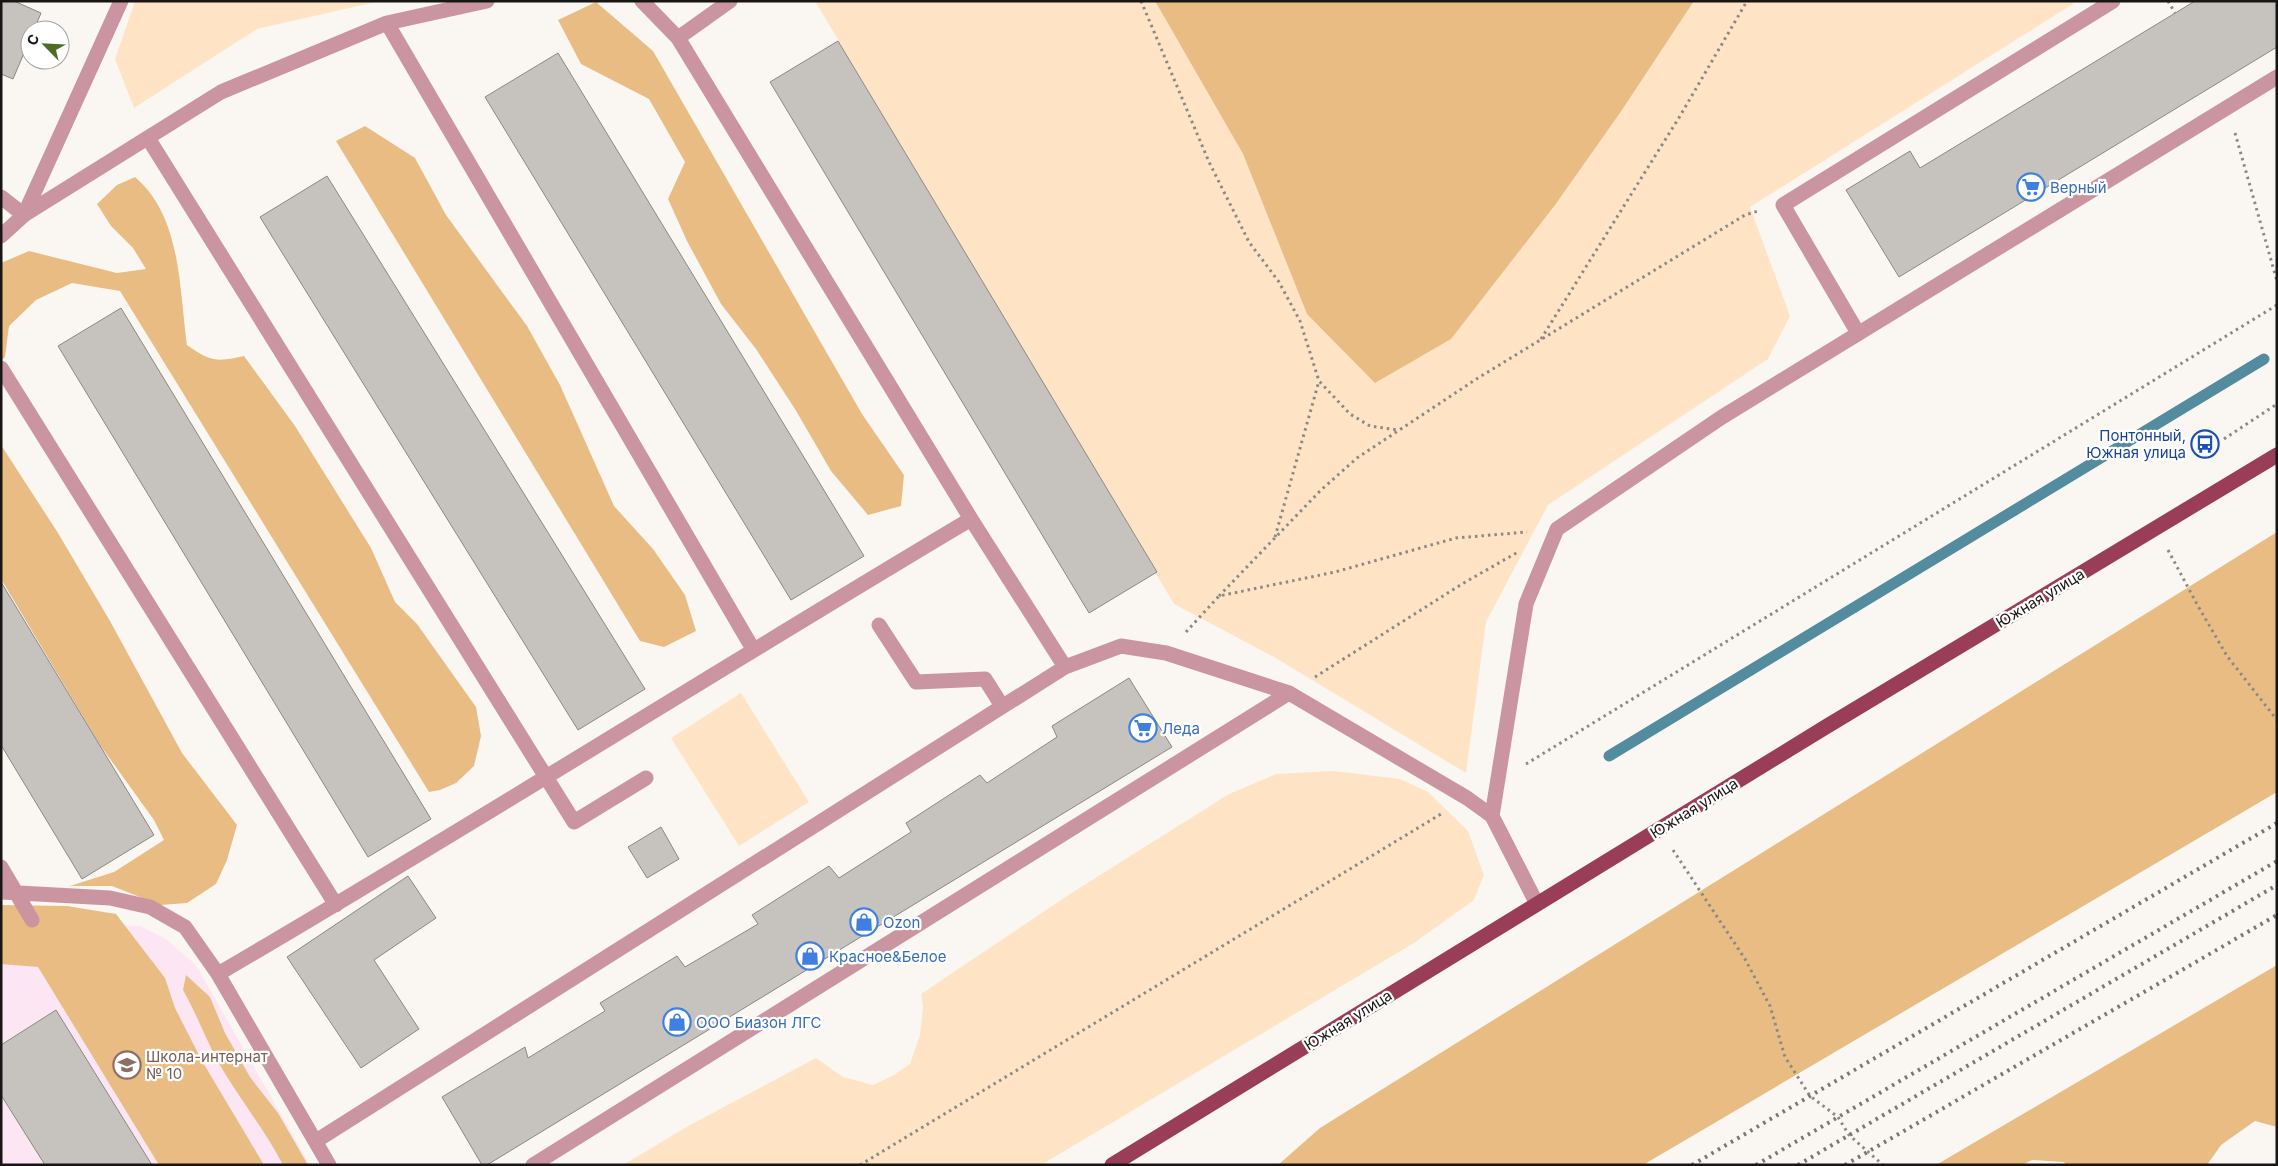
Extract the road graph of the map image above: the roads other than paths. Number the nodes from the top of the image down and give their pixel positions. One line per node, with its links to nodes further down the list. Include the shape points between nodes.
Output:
1 (121, 1): 11 (street)
2 (486, 1): 6 (street)
3 (642, 1): 7 (street)
4 (730, 1): 7 (street)
5 (2113, 1): 13 (street, via 1783,205)
6 (387, 23): 9 (street, via 221,92); 18 (street)
7 (678, 38): 16 (street)
8 (2277, 78): 13 (street)
9 (148, 138): 11 (street); 22 (street)
10 (1, 197): 11 (street)
11 (24, 215): 12 (street)
12 (1, 236)
13 (1858, 333): 24 (street, via 1722,416 1557,529 1526,604)
14 (1, 368): 28 (street)
15 (2277, 455): 27 (main road, Южная улица)
16 (971, 519): 18 (street); 19 (street)
17 (879, 625): 21 (street, via 916,682 985,679)
18 (753, 649): 22 (street)
19 (1065, 667): 20 (street, via 1121,646 1166,653); 21 (street)
20 (1289, 693): 24 (street); 33 (street)
21 (1002, 706): 31 (street)
22 (547, 778): 23 (street, via 574,822); 28 (street)
23 (646, 778)
24 (1492, 816): 27 (street)
25 (1, 867): 26 (street)
26 (9, 892): 29 (street); 30 (street, via 110,898 150,907 185,927)
27 (1537, 904): 34 (main road, Южная улица)
28 (336, 905): 30 (street)
29 (32, 920)
30 (218, 974): 31 (street)
31 (316, 1141): 32 (street)
32 (329, 1165)
33 (533, 1165)
34 (1112, 1165)

